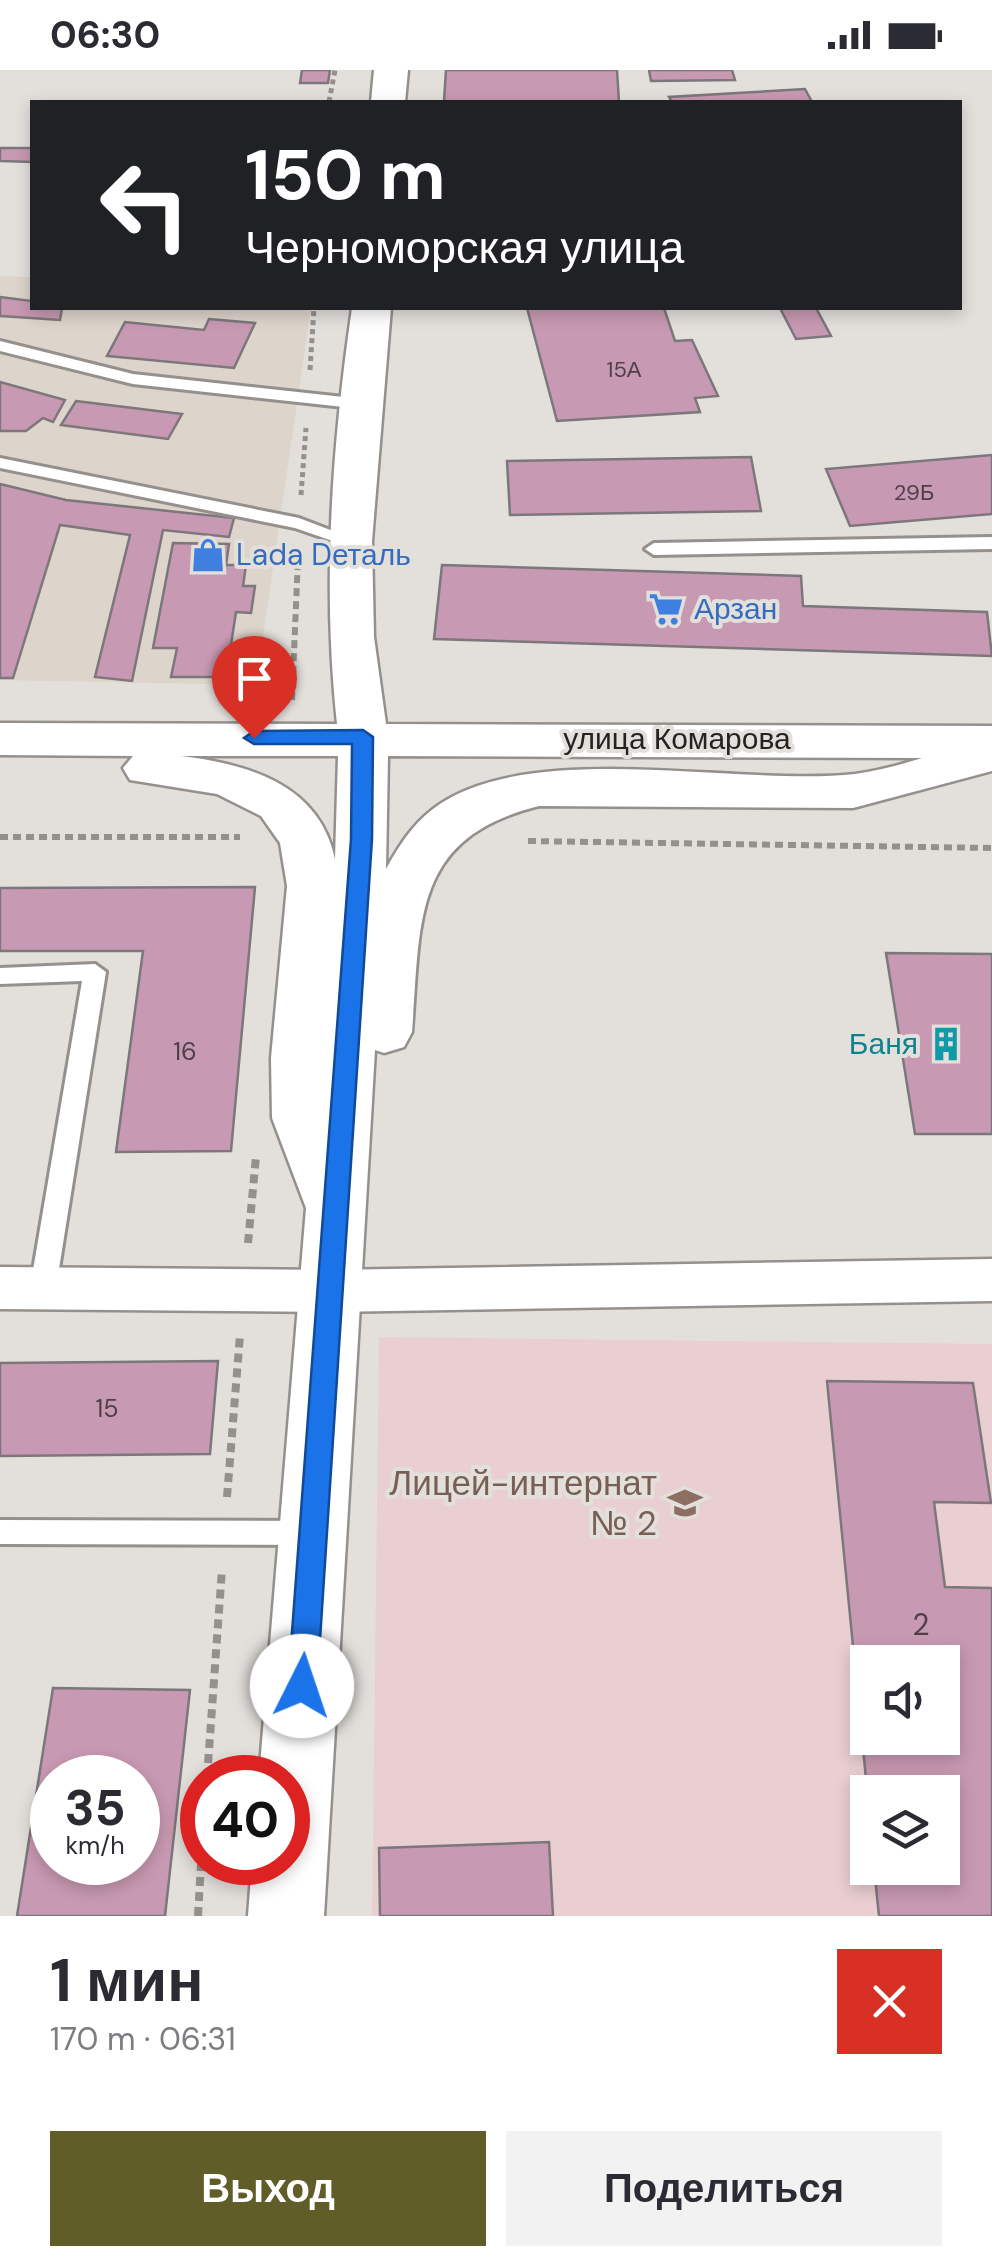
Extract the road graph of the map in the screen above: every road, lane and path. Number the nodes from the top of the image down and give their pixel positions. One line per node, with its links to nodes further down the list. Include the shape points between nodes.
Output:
1 (334, 70): 3 (path)
2 (390, 70): 4 (street)
3 (329, 100)
4 (388, 100)
5 (370, 310): 7 (street)
6 (0, 346): 7 (lane, via 133,379)
7 (362, 404): 10 (street)
8 (0, 463): 9 (lane)
9 (299, 522): 10 (lane); 13 (path)
10 (350, 541): 14 (street, via 351,637)
11 (992, 543): 12 (lane)
12 (654, 549)
13 (292, 706)
14 (363, 737): 15 (street, улица Комарова); 16 (street, улица Комарова); 24 (street)
15 (0, 739)
16 (992, 742)
17 (992, 753): 24 (street, via 853,791 538,788 478,806 431,834 411,867 396,917 373,1118)
18 (0, 762): 24 (street, via 198,769 280,804 301,827 316,871 301,1120)
19 (0, 837): 20 (path)
20 (248, 837)
21 (520, 840): 22 (path)
22 (992, 848)
23 (0, 976): 26 (lane, via 94,972)
24 (336, 1212): 27 (street)
25 (992, 1280): 27 (street)
26 (22, 1288): 27 (street)
27 (330, 1291): 29 (street)
28 (0, 1532): 29 (lane)
29 (313, 1533): 32 (street)
30 (200, 1885): 31 (path)
31 (198, 1916)
32 (286, 1916)

